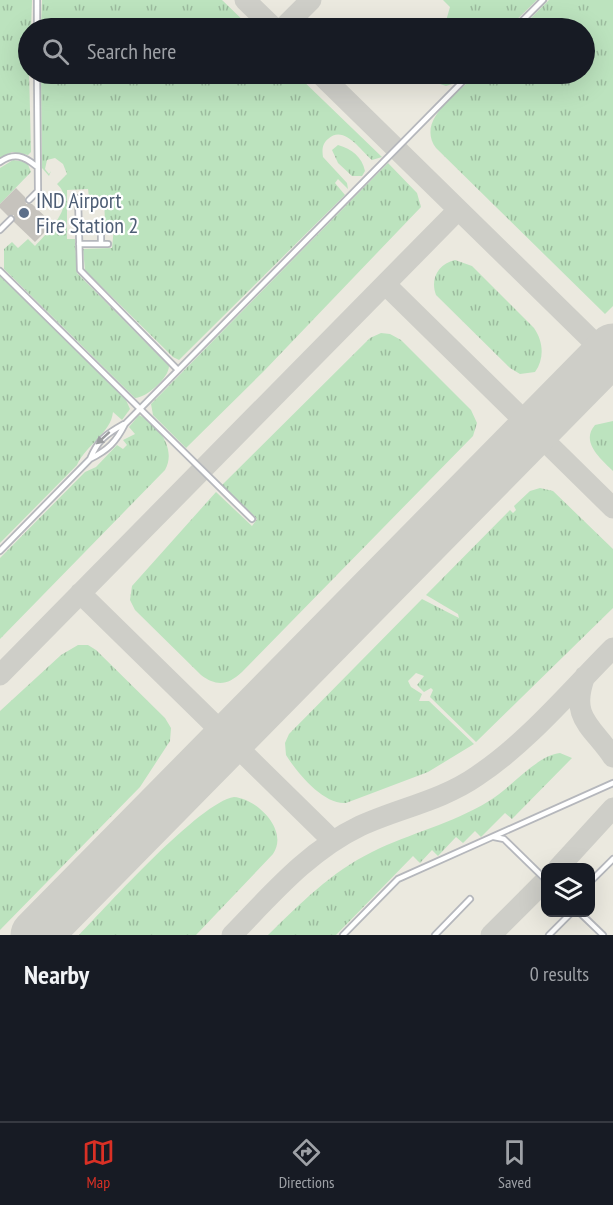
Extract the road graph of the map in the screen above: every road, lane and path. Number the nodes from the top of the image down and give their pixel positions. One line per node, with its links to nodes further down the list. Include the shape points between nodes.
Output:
1 (37, 0): 3 (lane)
2 (543, 0): 4 (lane)
3 (37, 18)
4 (525, 18)
5 (37, 84): 8 (lane)
6 (460, 84): 18 (lane)
7 (0, 162): 8 (lane, via 20,156)
8 (36, 166): 10 (lane, via 38,191)
9 (78, 198): 14 (lane)
10 (29, 200)
11 (11, 219): 12 (lane)
12 (1, 228)
13 (101, 233): 15 (lane)
14 (79, 244): 15 (lane); 18 (lane, via 83,274)
15 (101, 244): 16 (lane)
16 (108, 244)
17 (0, 271): 19 (lane)
18 (178, 370): 19 (lane)
19 (140, 408): 20 (lane); 22 (lane)
20 (125, 424): 21 (lane, via 107,451); 21 (lane, one-way to 21, via 106,434)
21 (90, 459): 23 (lane)
22 (252, 519)
23 (0, 551)
24 (613, 783): 25 (lane)
25 (492, 837): 27 (lane, via 504,839); 32 (lane, via 397,881)
26 (613, 859): 28 (lane)
27 (541, 875)
28 (595, 878)
29 (470, 899): 33 (lane)
30 (567, 917): 34 (lane)
31 (584, 917): 35 (lane)
32 (343, 935)
33 (435, 935)
34 (549, 935)
35 (603, 935)

